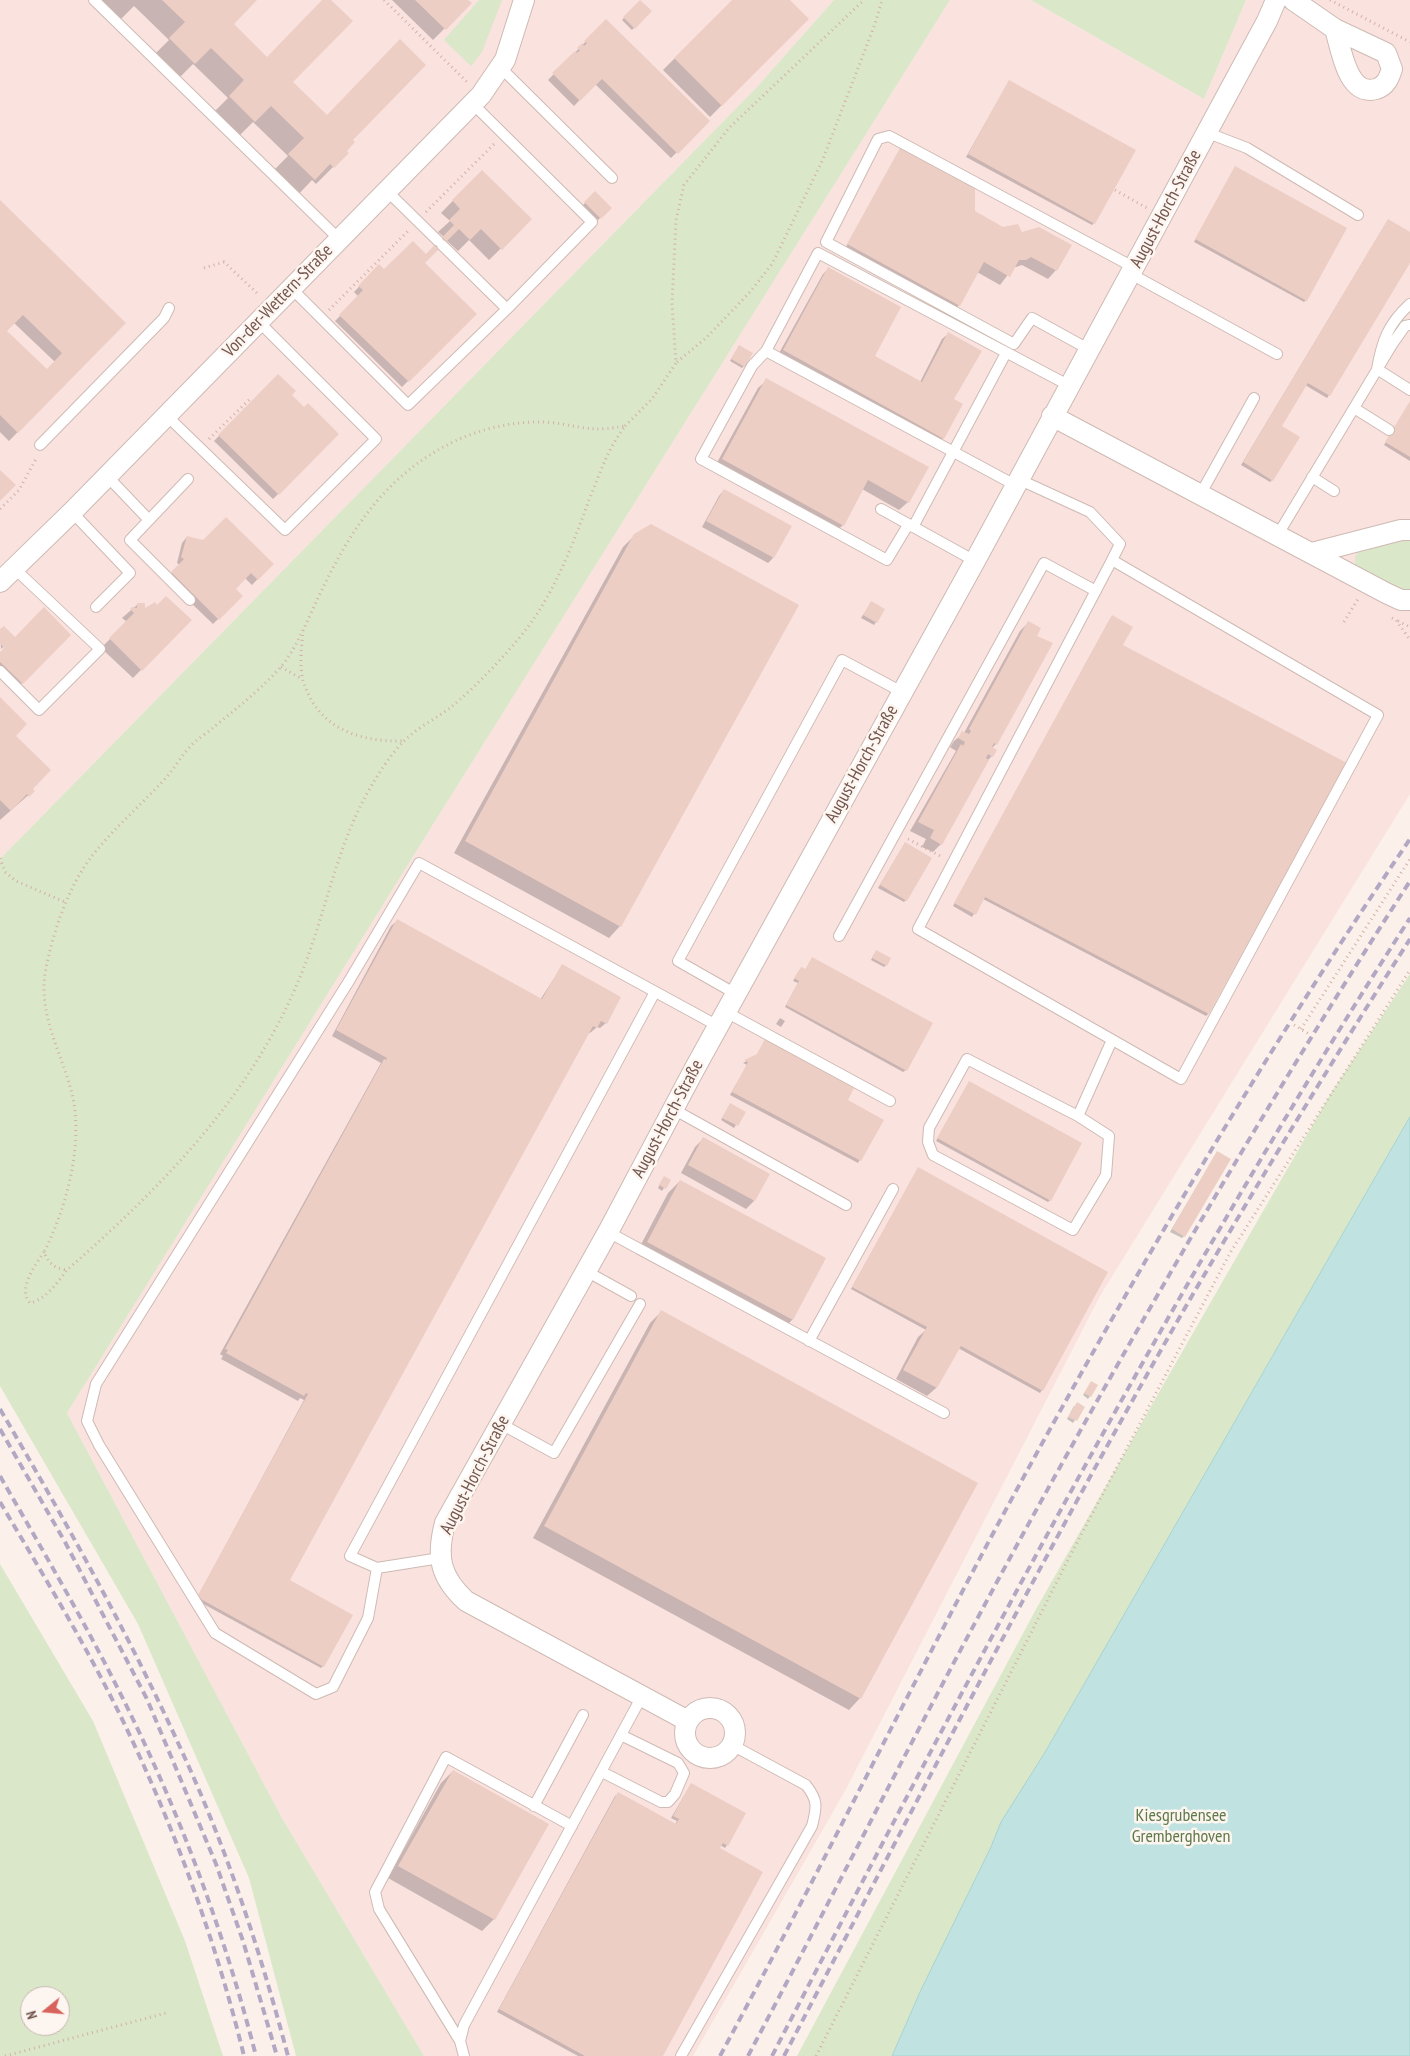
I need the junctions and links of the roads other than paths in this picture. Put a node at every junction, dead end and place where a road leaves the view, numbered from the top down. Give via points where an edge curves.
1 (94, 0) edge
2 (524, 0) edge
3 (1276, 0) edge
4 (1293, 0) edge
5 (1334, 29) dead end
6 (500, 67) junction
7 (477, 99) junction
8 (1208, 133) junction
9 (612, 178) dead end
10 (387, 190) junction
11 (1358, 215) dead end
12 (339, 239) junction
13 (826, 242) junction
14 (818, 253) junction
15 (1133, 271) junction
16 (291, 288) junction
17 (1410, 304) edge
18 (169, 308) dead end
19 (507, 309) junction
20 (258, 322) junction
21 (1410, 325) edge
22 (1090, 350) junction
23 (766, 352) junction
24 (1006, 354) junction
25 (1277, 354) dead end
26 (1377, 369) junction
27 (1070, 386) junction
28 (1410, 390) edge
29 (1254, 398) dead end
30 (1354, 408) junction
31 (166, 415) junction
32 (1052, 416) junction
33 (1389, 430) dead end
34 (40, 445) road end
35 (954, 452) junction
36 (107, 476) junction
37 (1312, 477) junction
38 (188, 479) dead end
39 (1016, 482) junction
40 (1334, 491) dead end
41 (1200, 495) junction
42 (880, 510) dead end
43 (72, 512) junction
44 (149, 520) junction
45 (910, 526) junction
46 (1410, 530) edge
47 (1277, 536) junction
48 (1312, 553) junction
49 (1112, 560) junction
50 (975, 561) junction
51 (8, 576) edge
52 (1096, 592) junction
53 (190, 600) dead end
54 (1410, 600) edge
55 (96, 607) dead end
56 (0, 672) edge
57 (902, 692) junction
58 (839, 936) dead end
59 (655, 992) junction
60 (736, 994) junction
61 (722, 1019) junction
62 (1112, 1040) junction
63 (890, 1100) dead end
64 (673, 1109) junction
65 (1078, 1116) junction
66 (893, 1189) dead end
67 (846, 1205) dead end
68 (608, 1232) junction
69 (586, 1272) junction
70 (630, 1296) dead end
71 (640, 1304) dead end
72 (809, 1341) junction
73 (944, 1413) dead end
74 (501, 1424) junction
75 (440, 1558) junction
76 (377, 1568) junction
77 (642, 1696) junction
78 (584, 1715) dead end
79 (688, 1721) junction
80 (621, 1735) junction
81 (732, 1745) junction
82 (602, 1772) junction
83 (534, 1806) junction
84 (572, 1826) junction
85 (460, 2041) junction
86 (464, 2056) edge
87 (681, 2056) edge

1 - 12 lane
2 - 6 street, Von-der-Wettern-Straße
3 - 8 street, August-Horch-Straße
4 - 5 street
6 - 7 street, Von-der-Wettern-Straße
6 - 9 lane
7 - 10 street, Von-der-Wettern-Straße
7 - 19 lane via 592,222
8 - 11 lane via 1247,148
8 - 15 street, August-Horch-Straße
10 - 12 street, Von-der-Wettern-Straße
10 - 19 lane
12 - 16 street, Von-der-Wettern-Straße
13 - 14 lane
13 - 15 lane via 878,138 889,136
13 - 22 lane via 1014,344 1032,318
14 - 23 lane
14 - 24 lane
15 - 22 street, August-Horch-Straße
15 - 25 lane
16 - 19 lane via 408,405
16 - 20 street, Von-der-Wettern-Straße
17 - 26 lane via 1396,317 1381,344
18 - 34 lane via 164,318
20 - 31 street, Von-der-Wettern-Straße
20 - 31 lane via 376,439 285,530
21 - 26 lane via 1405,326
22 - 27 street, August-Horch-Straße
23 - 35 lane
23 - 45 lane via 752,366 701,458 887,560
24 - 27 lane
24 - 35 lane
26 - 28 lane
26 - 30 lane
27 - 32 street, August-Horch-Straße
29 - 41 lane
30 - 33 lane
30 - 37 lane
31 - 36 street, Von-der-Wettern-Straße
32 - 39 street, August-Horch-Straße
32 - 41 street
35 - 39 lane
35 - 45 lane
36 - 43 street, Von-der-Wettern-Straße
36 - 44 lane
37 - 40 lane
37 - 47 lane
38 - 44 lane
39 - 49 lane via 1090,512 1120,544
39 - 50 street, August-Horch-Straße
41 - 47 street
42 - 45 lane
43 - 51 street, Von-der-Wettern-Straße
43 - 55 lane via 130,573
44 - 53 lane via 130,540
45 - 50 lane
46 - 48 street
47 - 48 street
48 - 54 street via 1386,593 1401,600
49 - 52 lane
49 - 62 lane via 1378,715 1182,1079
50 - 57 street, August-Horch-Straße
51 - 56 lane via 100,649 39,710
52 - 58 lane via 1044,563
52 - 62 lane via 918,929
57 - 60 street, August-Horch-Straße
57 - 60 lane via 842,660 678,961
59 - 61 lane
59 - 76 lane via 350,1556
59 - 76 lane via 419,863 96,1384 87,1421 215,1633 316,1694 333,1687 368,1618
60 - 61 street, August-Horch-Straße
61 - 63 lane
61 - 64 street, August-Horch-Straße
62 - 65 lane
64 - 67 lane
64 - 68 street, August-Horch-Straße
65 - 65 lane via 967,1059 929,1128 928,1142 934,1155 1073,1230 1106,1175 1109,1136
66 - 72 lane
68 - 69 street, August-Horch-Straße
68 - 72 lane
69 - 70 lane
69 - 74 street, August-Horch-Straße
71 - 74 lane via 554,1453
72 - 73 lane
74 - 75 street, August-Horch-Straße via 445,1523
75 - 76 lane
75 - 77 street, August-Horch-Straße via 452,1588 466,1601
77 - 79 street, August-Horch-Straße
77 - 80 lane
78 - 83 lane
79 - 81 street via 701,1710 718,1709 735,1728
79 - 81 street via 685,1728 687,1744 698,1756 721,1756
80 - 82 lane
80 - 82 lane via 678,1763 684,1773 683,1779 668,1802 661,1802
81 - 87 lane via 806,1784 814,1795 816,1809 812,1826
82 - 84 lane
83 - 84 lane
83 - 85 lane via 446,1758 374,1892 379,1909
84 - 85 lane via 464,2025
85 - 86 lane

